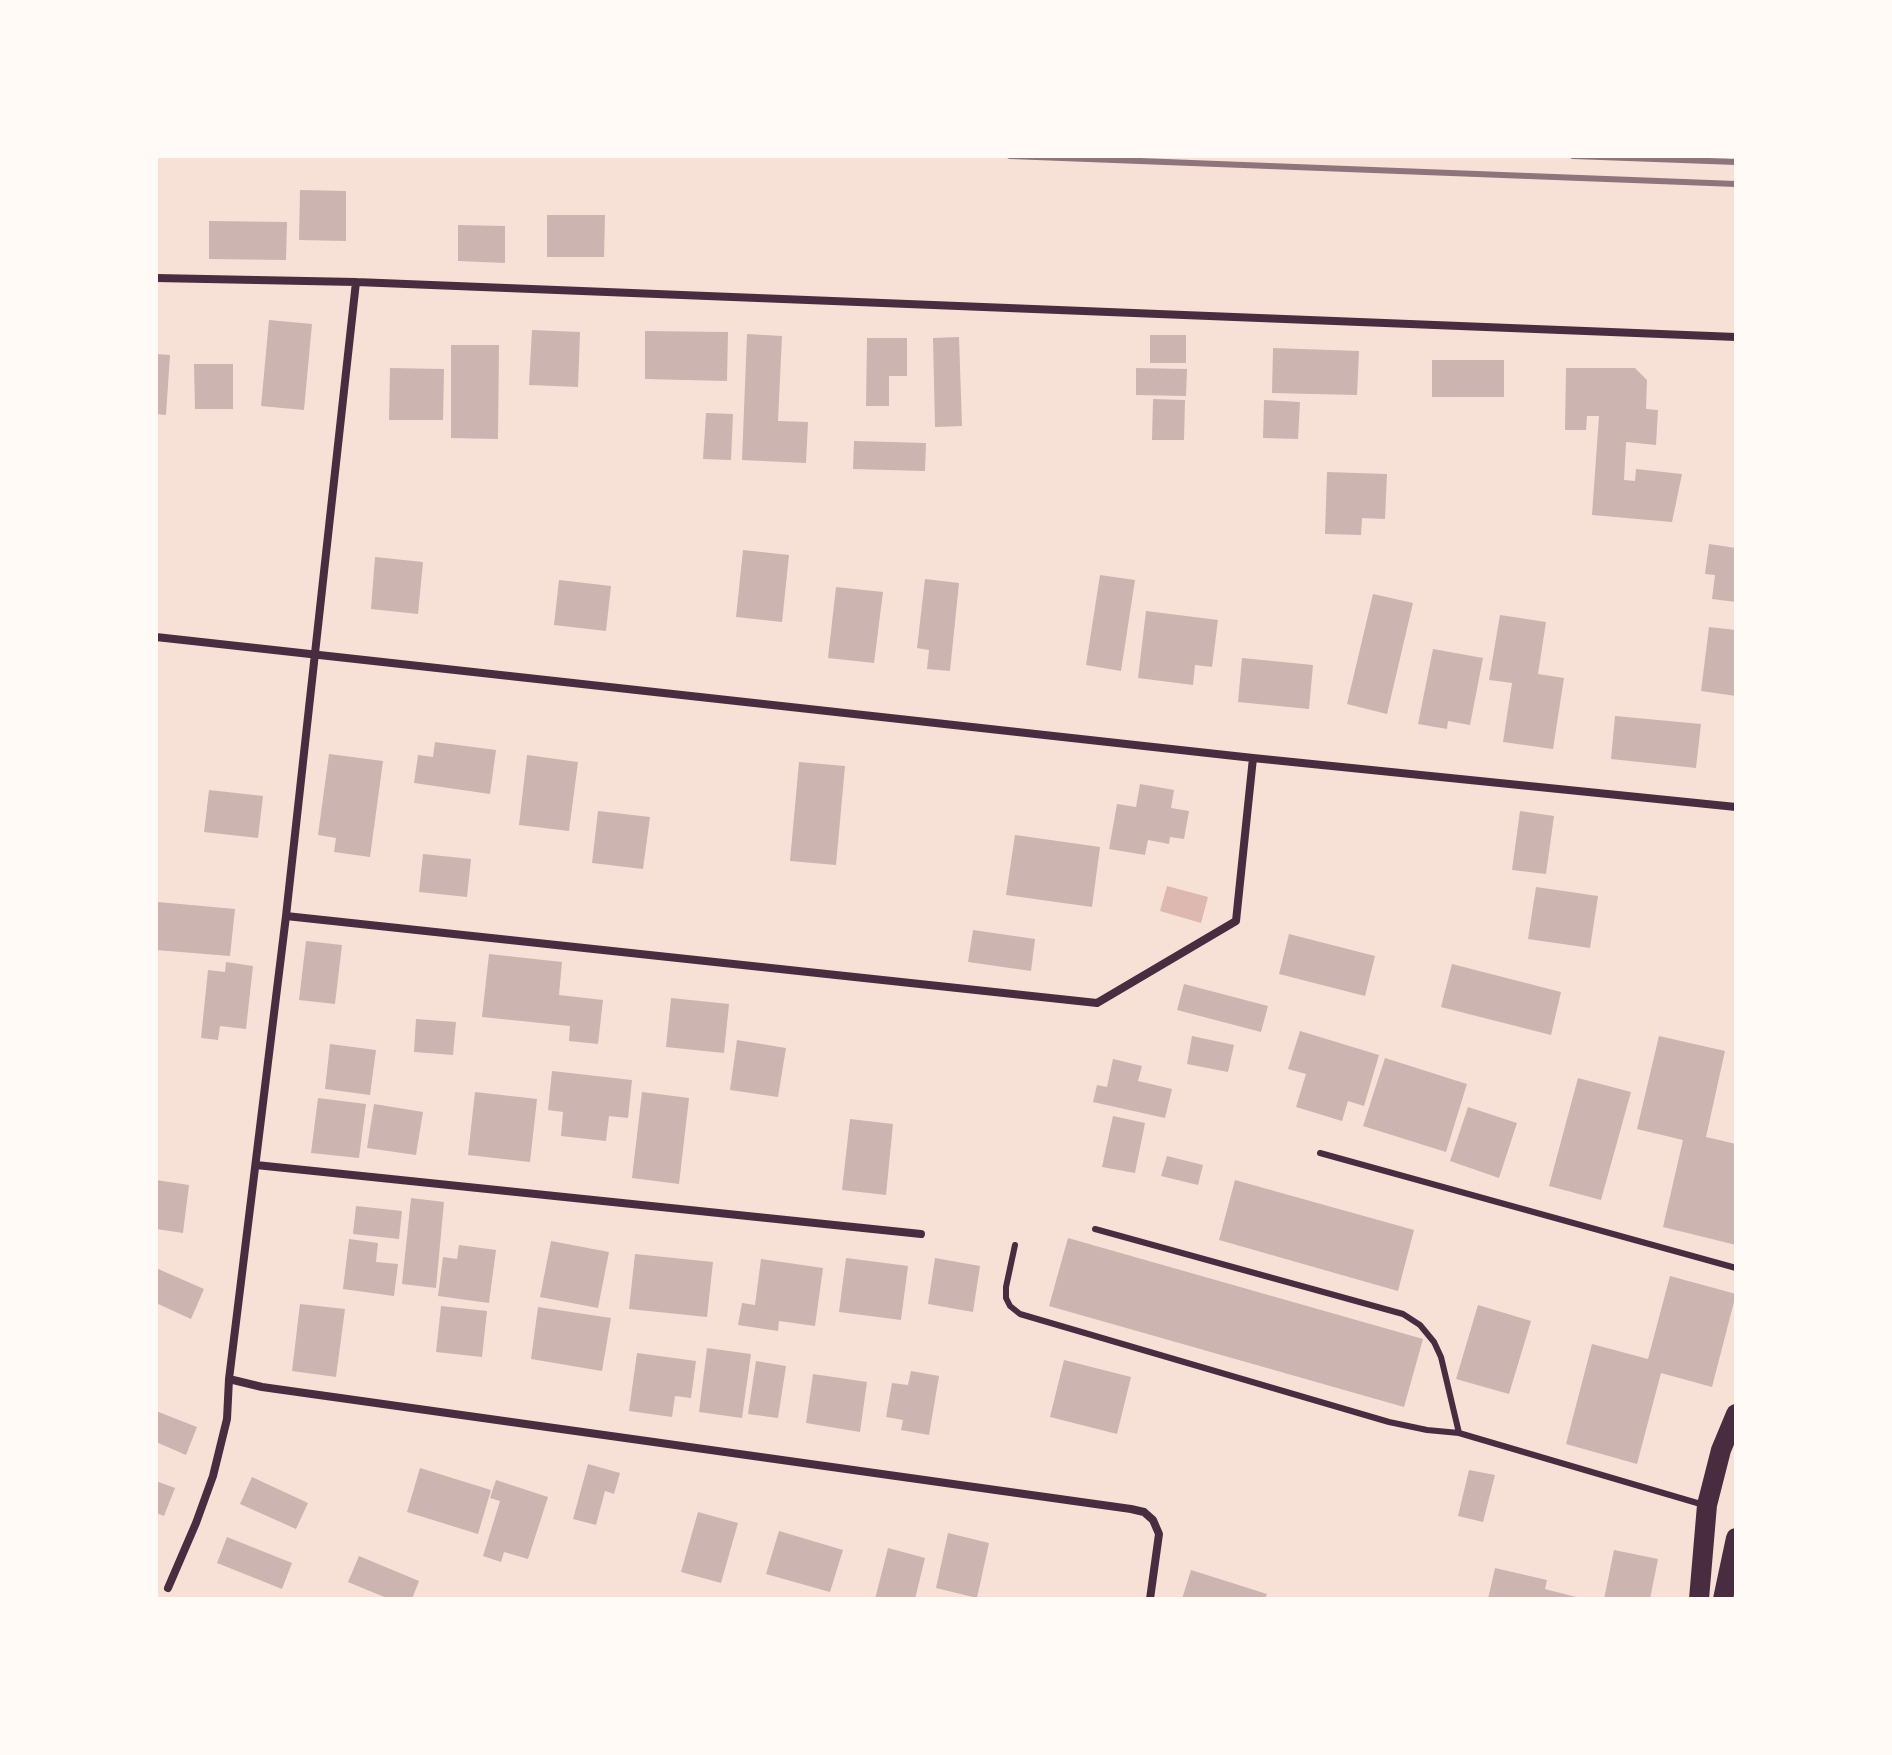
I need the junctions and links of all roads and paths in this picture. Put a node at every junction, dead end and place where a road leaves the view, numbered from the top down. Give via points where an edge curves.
1 (156, 278) edge
2 (356, 282) junction
3 (1736, 337) edge
4 (156, 637) edge
5 (316, 656) junction
6 (1253, 758) junction
7 (1736, 807) edge
8 (286, 916) junction
9 (1320, 1153) dead end
10 (256, 1165) junction
11 (1095, 1229) dead end
12 (921, 1234) dead end
13 (1015, 1245) dead end
14 (1736, 1268) edge
15 (229, 1379) junction
16 (1736, 1414) edge
17 (1459, 1433) junction
18 (1707, 1505) junction
19 (1736, 1538) edge
20 (168, 1588) dead end
21 (1150, 1599) edge
22 (1699, 1599) edge
23 (1723, 1599) edge

1 - 2 street
2 - 3 street
2 - 5 street
4 - 5 street
5 - 6 street
5 - 8 street
6 - 7 street
6 - 8 street via 1236,921 1097,1003
8 - 10 street
9 - 14 lane
10 - 12 street
10 - 15 street
11 - 17 lane via 1403,1314 1420,1325 1437,1349
13 - 17 lane via 1006,1298 1020,1314 1389,1422
15 - 20 street via 227,1419 213,1476
15 - 21 street via 1144,1512 1159,1534
16 - 18 main road
17 - 18 lane
18 - 22 main road
19 - 23 main road

